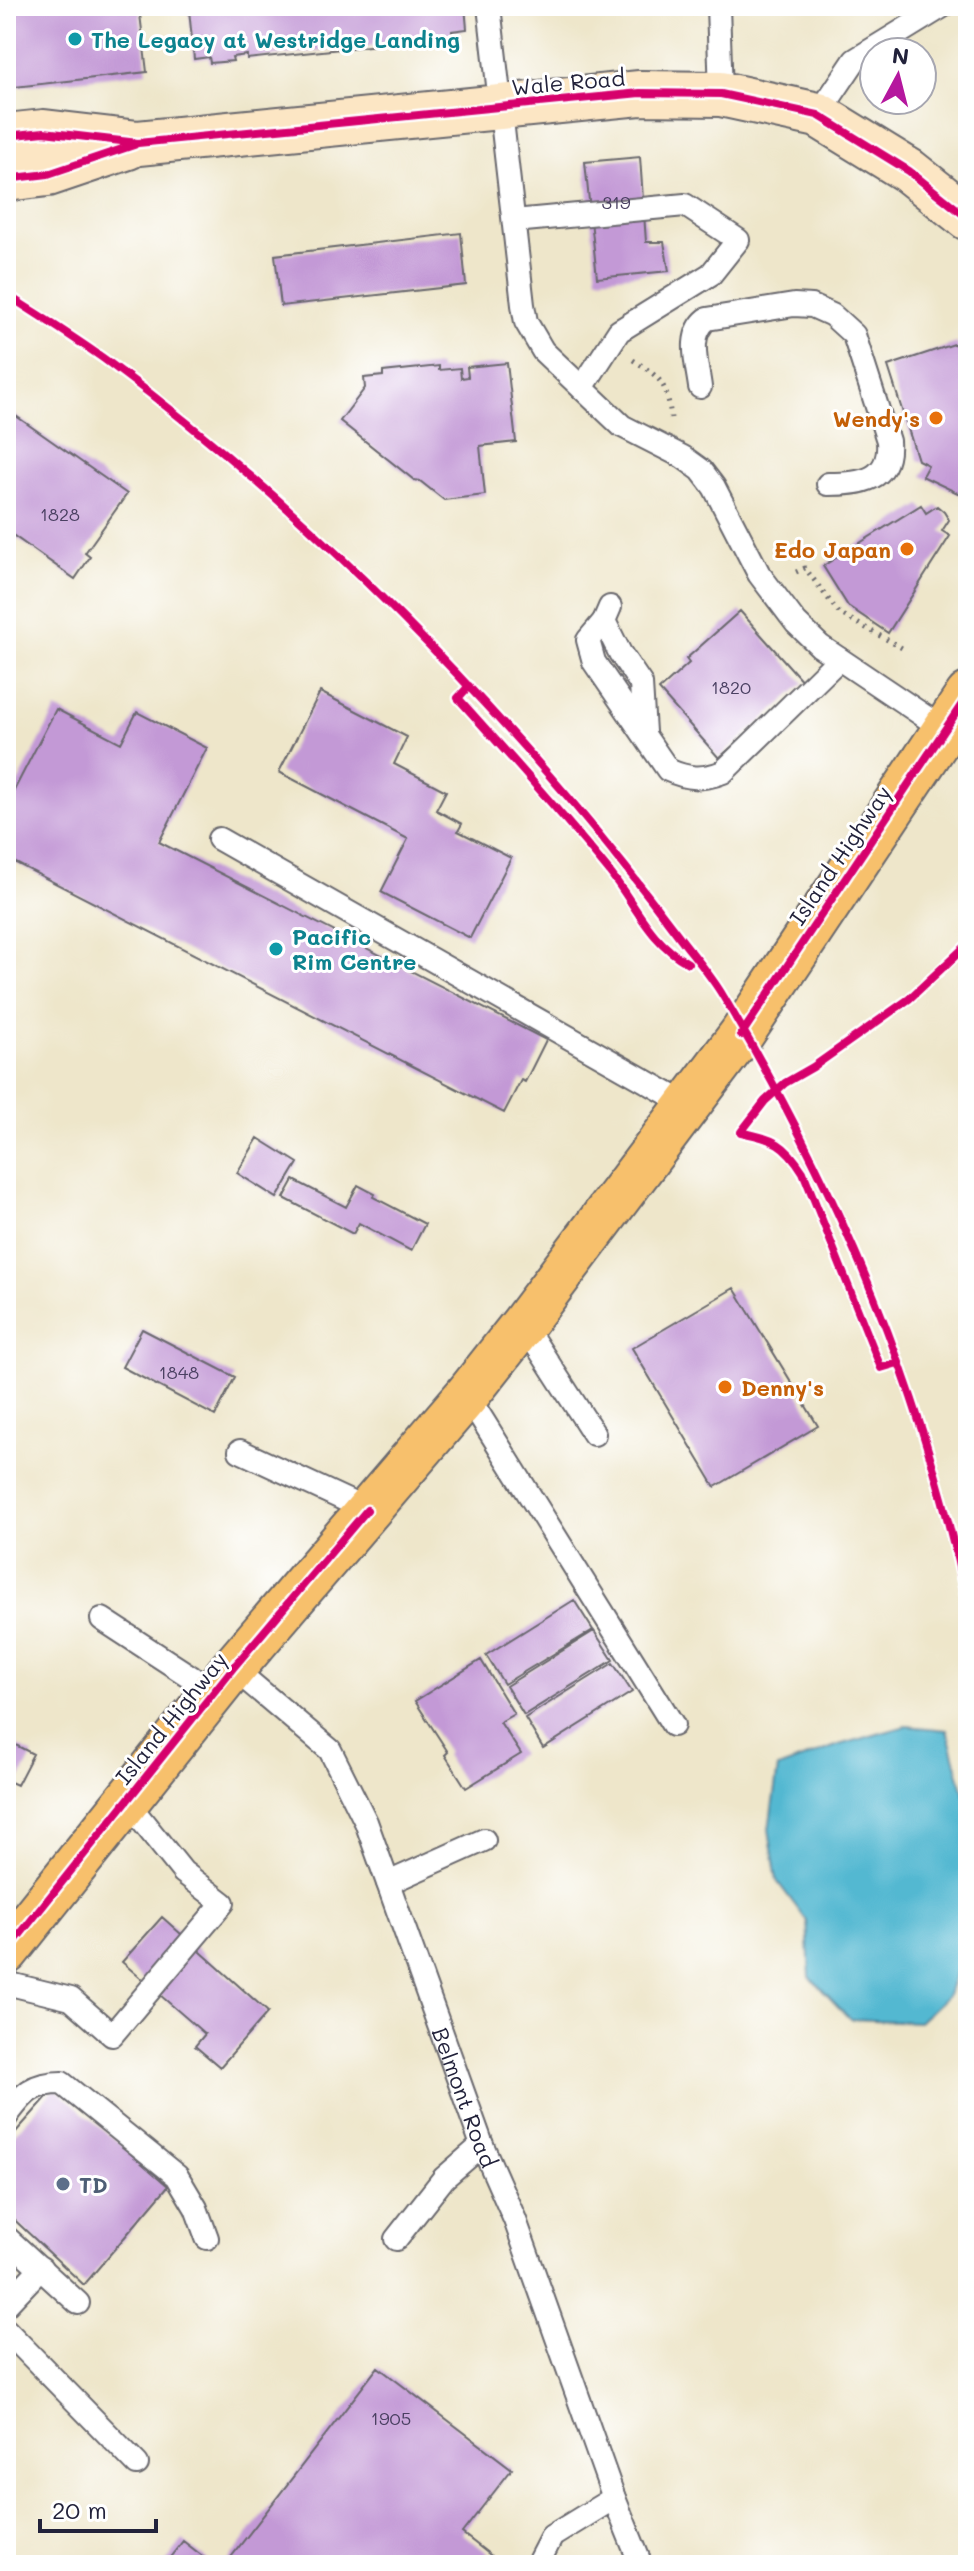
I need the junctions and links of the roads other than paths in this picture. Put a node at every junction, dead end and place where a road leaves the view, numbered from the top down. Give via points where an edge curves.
1 (489, 6) edge
2 (718, 6) edge
3 (943, 6) edge
4 (721, 94) junction
5 (499, 107) junction
6 (818, 115) junction
7 (6, 136) edge
8 (138, 143) junction
9 (6, 179) edge
10 (968, 218) edge
11 (514, 221) junction
12 (700, 387) dead end
13 (582, 388) junction
14 (828, 484) dead end
15 (607, 614) dead end
16 (839, 659) junction
17 (957, 712) edge
18 (219, 839) dead end
19 (688, 1105) junction
20 (523, 1324) junction
21 (467, 1395) junction
22 (594, 1434) dead end
23 (240, 1451) dead end
24 (367, 1510) junction
25 (102, 1619) dead end
26 (224, 1680) junction
27 (673, 1725) dead end
28 (127, 1802) junction
29 (484, 1840) dead end
30 (388, 1883) junction
31 (6, 1952) edge
32 (6, 1983) edge
33 (6, 2117) edge
34 (482, 2145) junction
35 (6, 2237) edge
36 (207, 2238) dead end
37 (396, 2239) dead end
38 (41, 2268) junction
39 (78, 2303) dead end
40 (6, 2305) edge
41 (6, 2330) edge
42 (137, 2464) dead end
43 (614, 2498) junction
44 (537, 2565) edge
45 (641, 2565) edge

1 - 5 lane
2 - 4 lane
3 - 6 lane via 855,60
4 - 5 main road, Wale Road via 640,93
4 - 6 main road, Wale Road
5 - 8 main road, Wale Road
5 - 11 lane
6 - 10 main road, Wale Road via 909,171
7 - 8 main road, Wale Road via 44,132
8 - 9 main road, Wale Road via 48,174
11 - 13 lane via 526,322 543,351
11 - 13 lane via 685,205 738,240 711,274 619,331
12 - 14 lane via 694,336 707,319 794,305 832,315 854,335 889,455 879,473 852,484
13 - 16 lane via 622,426 701,470 775,599
15 - 16 lane via 620,653 641,684 644,732 668,770 683,777 706,779 723,772
16 - 17 lane
17 - 19 main road, Island Highway via 741,1035
18 - 19 lane
19 - 20 main road, Island Highway
20 - 21 main road, Island Highway
20 - 22 lane
21 - 24 main road, Island Highway
21 - 27 lane
23 - 24 lane
24 - 26 main road, Island Highway
25 - 26 lane, Belmont Road
26 - 28 main road, Island Highway
26 - 30 lane, Belmont Road via 330,1750 366,1822
28 - 31 main road, Island Highway
28 - 32 lane via 183,1872 223,1903 112,2035 71,1999
29 - 30 lane
30 - 34 lane, Belmont Road
33 - 36 lane via 24,2093 45,2083 62,2083 177,2176
34 - 37 lane via 444,2178
34 - 43 lane, Belmont Road via 515,2220
35 - 38 lane
38 - 39 lane
38 - 40 lane
41 - 42 lane
43 - 44 lane via 552,2536
43 - 45 lane, Belmont Road

